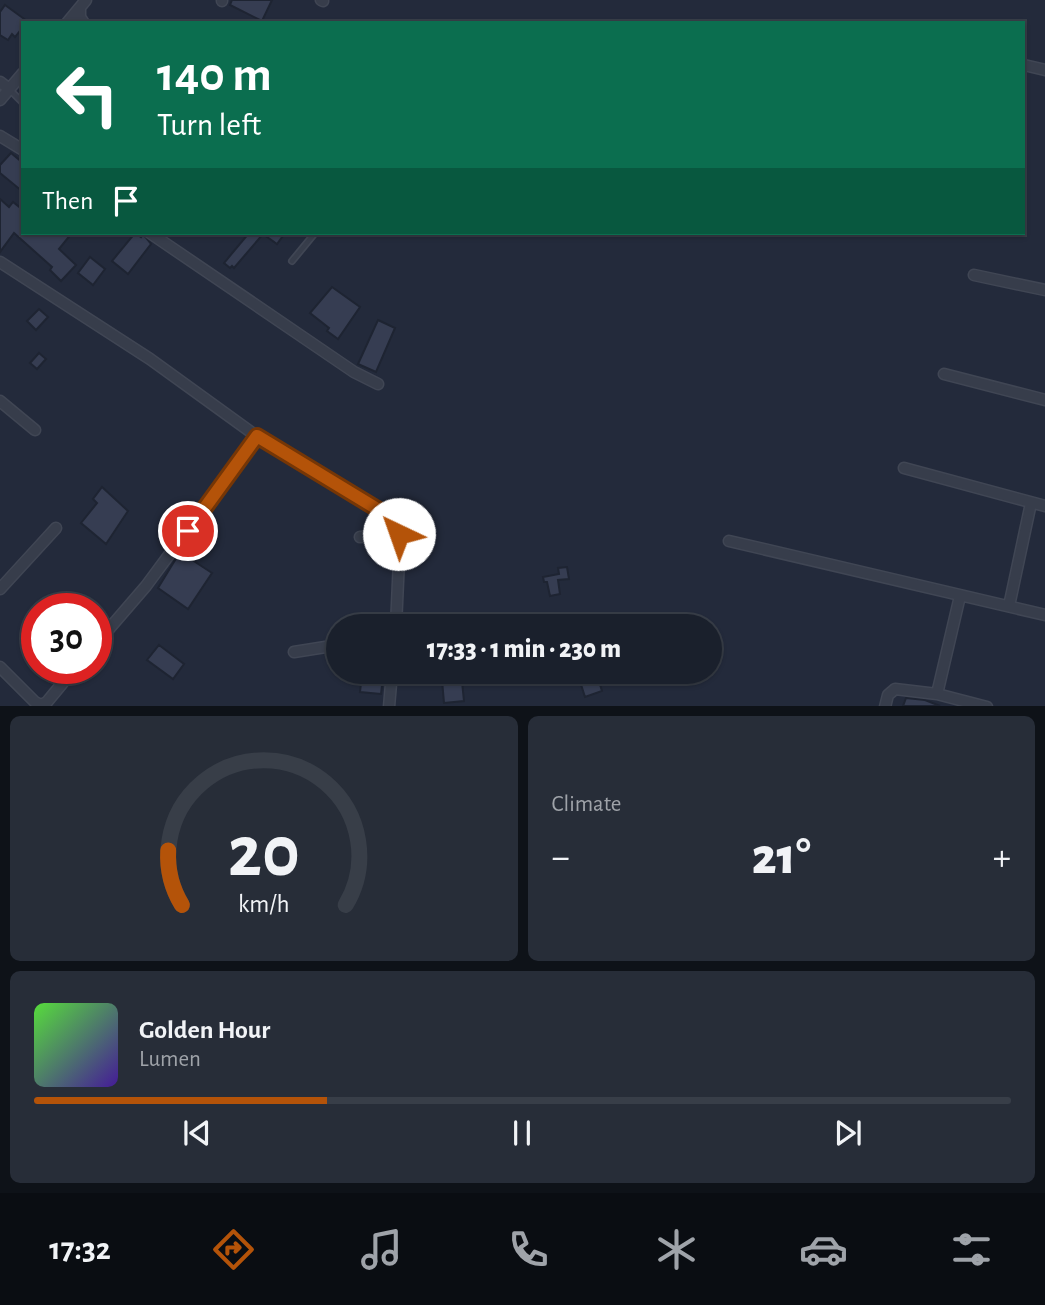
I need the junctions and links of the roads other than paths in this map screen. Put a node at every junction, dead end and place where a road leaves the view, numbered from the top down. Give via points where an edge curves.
1 (83, 4) edge
2 (69, 21) edge
3 (83, 21) edge
4 (1025, 65) edge
5 (1045, 70) edge
6 (21, 75) edge
7 (0, 82) edge
8 (9, 89) junction
9 (0, 100) edge
10 (21, 101) edge
11 (0, 136) edge
12 (21, 149) edge
13 (153, 235) edge
14 (313, 235) edge
15 (292, 261) dead end
16 (0, 262) edge
17 (974, 275) dead end
18 (1045, 289) edge
19 (944, 374) dead end
20 (378, 384) dead end
21 (1045, 400) edge
22 (0, 401) edge
23 (35, 430) dead end
24 (257, 436) junction
25 (904, 468) dead end
26 (1031, 503) junction
27 (1045, 506) edge
28 (57, 528) dead end
29 (399, 534) junction
30 (360, 537) dead end
31 (729, 541) dead end
32 (0, 589) edge
33 (960, 596) junction
34 (1009, 606) junction
35 (396, 614) edge
36 (1045, 615) edge
37 (112, 625) edge
38 (326, 647) edge
39 (294, 652) dead end
40 (0, 667) edge
41 (62, 684) edge
42 (391, 684) edge
43 (937, 694) junction
44 (389, 706) edge
45 (885, 706) edge
46 (987, 706) edge

1 - 2 street
1 - 3 street
4 - 5 street
6 - 8 street
7 - 8 street
8 - 9 street
8 - 10 lane
11 - 12 street
13 - 20 street
14 - 15 lane
16 - 24 street via 150,359
17 - 18 street
19 - 21 street
22 - 23 street
24 - 29 street via 397,521
24 - 37 street
25 - 26 street
26 - 27 street
26 - 34 street
28 - 32 street
29 - 30 street
29 - 35 street
31 - 33 street
33 - 34 street
33 - 43 street
34 - 36 street
38 - 39 street
40 - 41 street via 41,705
42 - 44 street
43 - 45 street via 895,689
43 - 46 street

